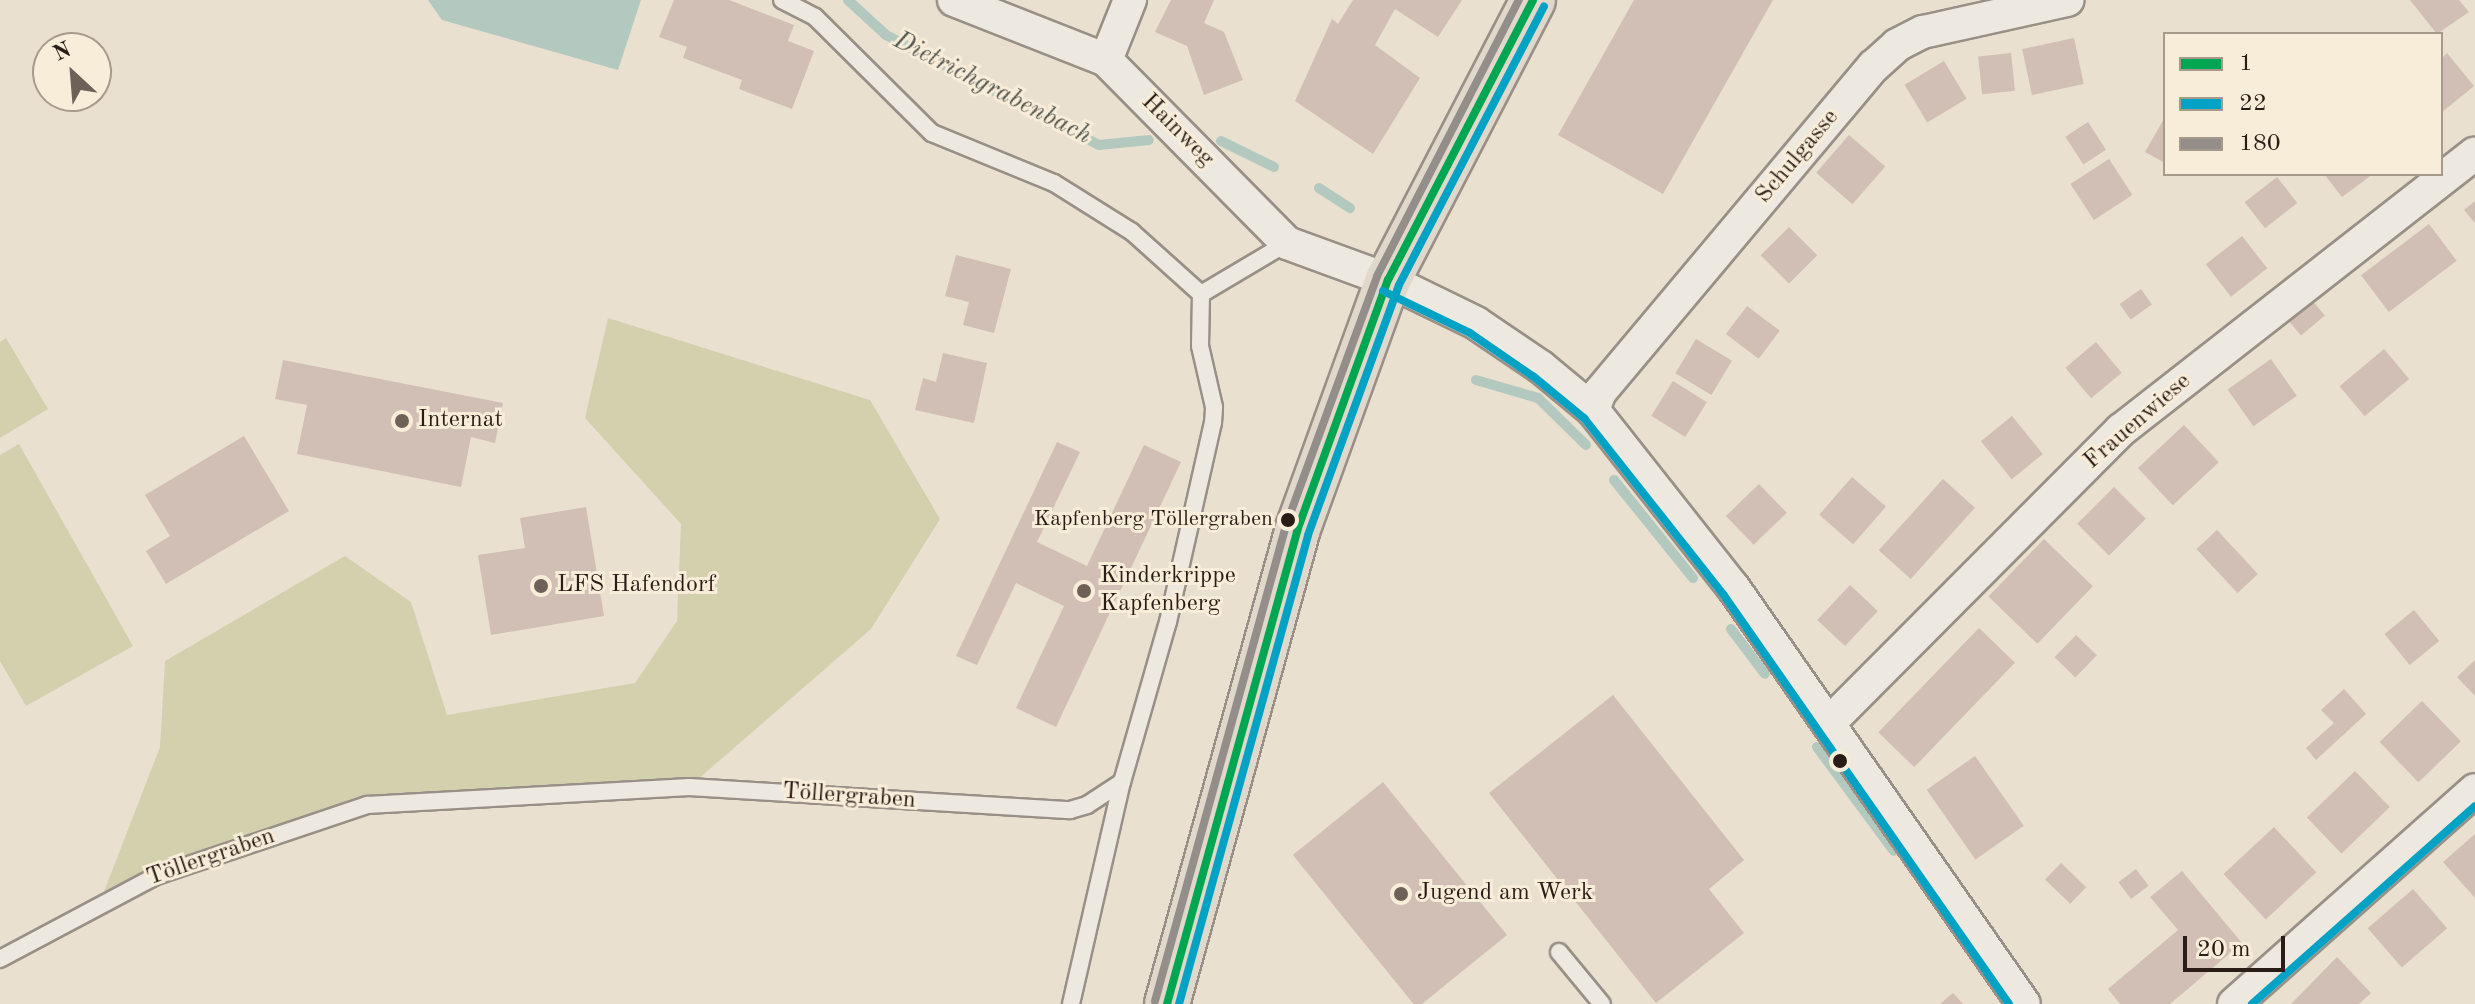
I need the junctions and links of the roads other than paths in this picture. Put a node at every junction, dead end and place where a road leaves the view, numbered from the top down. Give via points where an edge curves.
1 (782, 0) edge
2 (954, 0) edge
3 (1130, 0) edge
4 (1533, 0) edge
5 (2067, 0) edge
6 (1106, 60) junction
7 (2475, 153) edge
8 (1287, 243) junction
9 (1388, 280) junction
10 (1201, 294) junction
11 (1593, 410) junction
12 (1829, 723) junction
13 (1122, 782) junction
14 (2475, 790) edge
15 (1559, 952) dead end
16 (0, 959) edge
17 (1071, 1004) edge
18 (1167, 1004) edge
19 (1602, 1004) edge
20 (2024, 1004) edge
21 (2234, 1004) edge

1 - 10 lane via 815,17 932,133 1054,183 1132,232
2 - 6 street, Hainweg
3 - 6 street
4 - 9 main road
5 - 11 street, Schulgasse via 1923,32 1897,45 1600,392
6 - 8 street, Hainweg
7 - 12 street, Frauenwiese via 2121,430
8 - 9 street, Hainweg
8 - 10 lane
9 - 11 street, Hainweg via 1476,323
9 - 18 main road via 1297,531
10 - 13 lane via 1200,346 1213,423 1168,622
11 - 12 street, Hainweg via 1733,587
12 - 20 street, Hainweg
13 - 16 lane, Töllergraben via 1070,810 689,787 367,805 156,876
13 - 17 lane
14 - 21 street
15 - 19 lane

